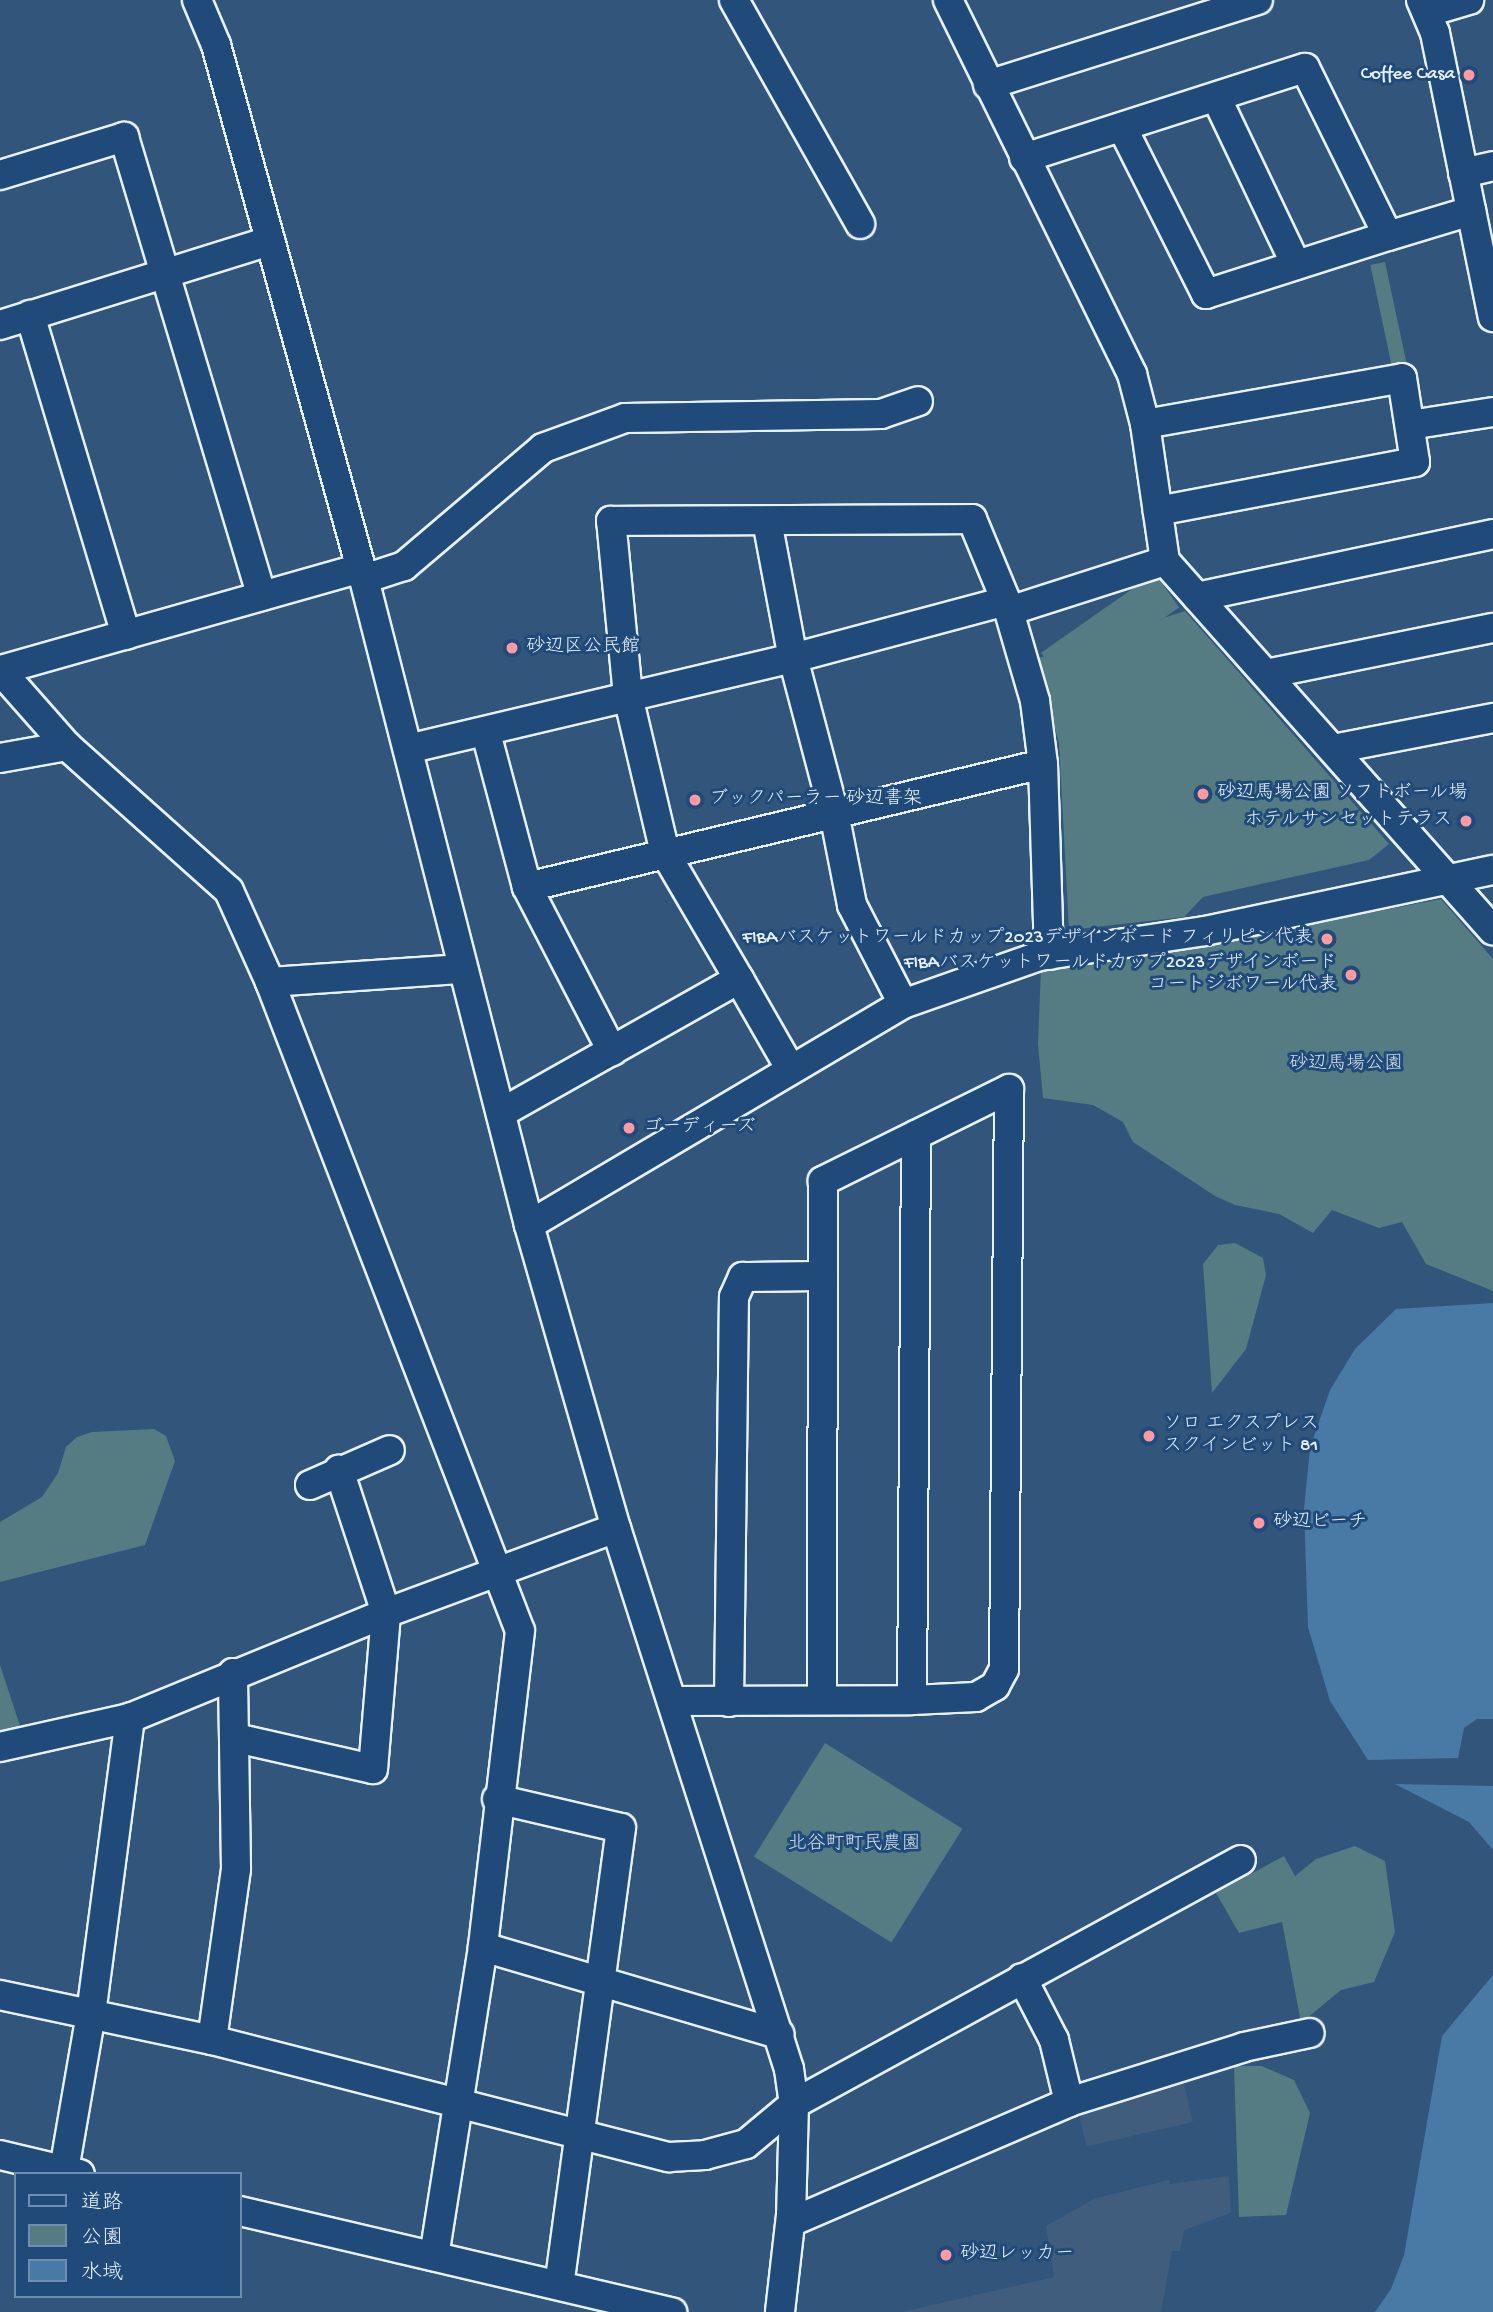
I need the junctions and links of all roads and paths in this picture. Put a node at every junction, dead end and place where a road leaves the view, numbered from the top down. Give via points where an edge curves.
1 (197, 0) edge
2 (734, 0) edge
3 (948, 0) edge
4 (1258, 0) edge
5 (1469, 0) edge
6 (1424, 6) edge
7 (988, 85) junction
8 (1216, 97) junction
9 (1122, 127) junction
10 (1024, 158) junction
11 (1493, 166) edge
12 (1463, 173) junction
13 (0, 175) edge
14 (1471, 211) junction
15 (860, 224) dead end
16 (1388, 236) junction
17 (270, 241) junction
18 (1296, 265) junction
19 (162, 274) junction
20 (30, 315) junction
21 (1493, 317) edge
22 (0, 325) edge
23 (918, 401) dead end
24 (1493, 412) edge
25 (1145, 424) junction
26 (1410, 425) junction
27 (1158, 511) junction
28 (767, 521) junction
29 (1493, 534) edge
30 (1165, 561) junction
31 (362, 574) junction
32 (262, 596) junction
33 (1197, 597) junction
34 (1007, 606) junction
35 (1493, 628) edge
36 (126, 635) junction
37 (793, 658) junction
38 (0, 670) edge
39 (1266, 674) junction
40 (628, 696) junction
41 (1493, 718) edge
42 (486, 733) junction
43 (67, 746) junction
44 (408, 749) junction
45 (1333, 749) junction
46 (0, 758) edge
47 (1043, 764) junction
48 (834, 813) junction
49 (665, 853) junction
50 (1493, 870) edge
51 (1447, 879) junction
52 (527, 887) junction
53 (1493, 931) edge
54 (1049, 956) junction
55 (463, 969) junction
56 (739, 979) junction
57 (270, 982) junction
58 (903, 1004) junction
59 (612, 1051) junction
60 (789, 1068) junction
61 (501, 1113) junction
62 (916, 1135) junction
63 (529, 1225) junction
64 (822, 1276) junction
65 (390, 1450) dead end
66 (339, 1471) junction
67 (310, 1485) dead end
68 (616, 1528) junction
69 (494, 1571) junction
70 (386, 1613) junction
71 (233, 1673) junction
72 (822, 1700) junction
73 (912, 1700) junction
74 (673, 1701) junction
75 (729, 1702) junction
76 (130, 1718) junction
77 (236, 1738) junction
78 (0, 1747) edge
79 (497, 1799) junction
80 (1241, 1860) dead end
81 (484, 1947) junction
82 (1022, 1978) junction
83 (600, 1981) junction
84 (0, 1995) edge
85 (91, 2014) junction
86 (779, 2034) junction
87 (1310, 2034) dead end
88 (212, 2040) junction
89 (458, 2100) junction
90 (1069, 2102) junction
91 (794, 2104) junction
92 (581, 2134) junction
93 (0, 2155) edge
94 (72, 2172) edge
95 (242, 2211) edge
96 (790, 2222) junction
97 (434, 2256) junction
98 (559, 2286) junction
99 (672, 2312) edge
100 (780, 2312) edge

1 - 17 street via 216,45
2 - 15 street
3 - 7 street
4 - 7 street
5 - 6 street
6 - 12 street
7 - 10 street
8 - 9 street
8 - 16 street via 1305,68
8 - 18 street
9 - 10 street
9 - 18 street via 1206,294
10 - 25 street via 1132,374
11 - 12 street
12 - 14 street
13 - 19 street via 124,137
14 - 16 street
14 - 21 street
16 - 18 street
17 - 19 street
17 - 31 street
19 - 20 street
19 - 32 street
20 - 22 street
20 - 36 street
23 - 31 street via 880,414 625,418 543,448 404,566
24 - 26 street
25 - 26 street via 1402,378
25 - 27 street
26 - 27 street via 1415,461
27 - 30 street
28 - 34 street via 972,519
28 - 37 street
28 - 40 street via 611,521
29 - 33 street
30 - 33 street
30 - 34 street
31 - 32 street
31 - 44 street
32 - 36 street
33 - 39 street
34 - 37 street
34 - 47 street via 1035,701
35 - 39 street
36 - 38 street
37 - 40 street
37 - 48 street
38 - 43 street
39 - 45 street
40 - 42 street
40 - 49 street
41 - 45 street
42 - 44 street
42 - 52 street
43 - 46 street
43 - 57 street via 229,891
44 - 55 street
45 - 51 street
47 - 48 street
47 - 54 street
48 - 49 street
48 - 58 street via 852,905
49 - 52 street
49 - 56 street
50 - 51 street
51 - 53 street
51 - 54 street via 1205,931
52 - 59 street
54 - 58 street
55 - 57 street
55 - 61 street
56 - 59 street
56 - 60 street
57 - 69 street
58 - 60 street
59 - 61 street
60 - 63 street
61 - 63 street
62 - 64 street via 823,1181
62 - 73 street
62 - 73 street via 1009,1089 1004,1670 995,1686 976,1697
63 - 68 street
64 - 72 street
64 - 75 street via 743,1277 734,1297
65 - 66 street
66 - 67 street
66 - 70 street
68 - 69 street
68 - 74 street
69 - 70 street
69 - 79 street via 520,1631
70 - 71 street
70 - 77 street via 373,1769
71 - 76 street
71 - 77 street
72 - 73 street
72 - 75 street
74 - 75 street
74 - 86 street
76 - 78 street
76 - 85 street
77 - 88 street via 236,1869
79 - 81 street
79 - 83 street via 621,1829
80 - 82 street
81 - 83 street
81 - 89 street
82 - 90 street via 1054,2040
82 - 91 street
83 - 86 street
83 - 92 street
84 - 85 street
85 - 88 street
85 - 94 street
86 - 91 street
87 - 90 street via 1244,2047
88 - 89 street
89 - 92 street
89 - 97 street
90 - 96 street
91 - 92 street via 746,2144 705,2155 669,2157
91 - 96 street
92 - 98 street
93 - 94 street
95 - 97 street
96 - 100 street
97 - 98 street
98 - 99 street

